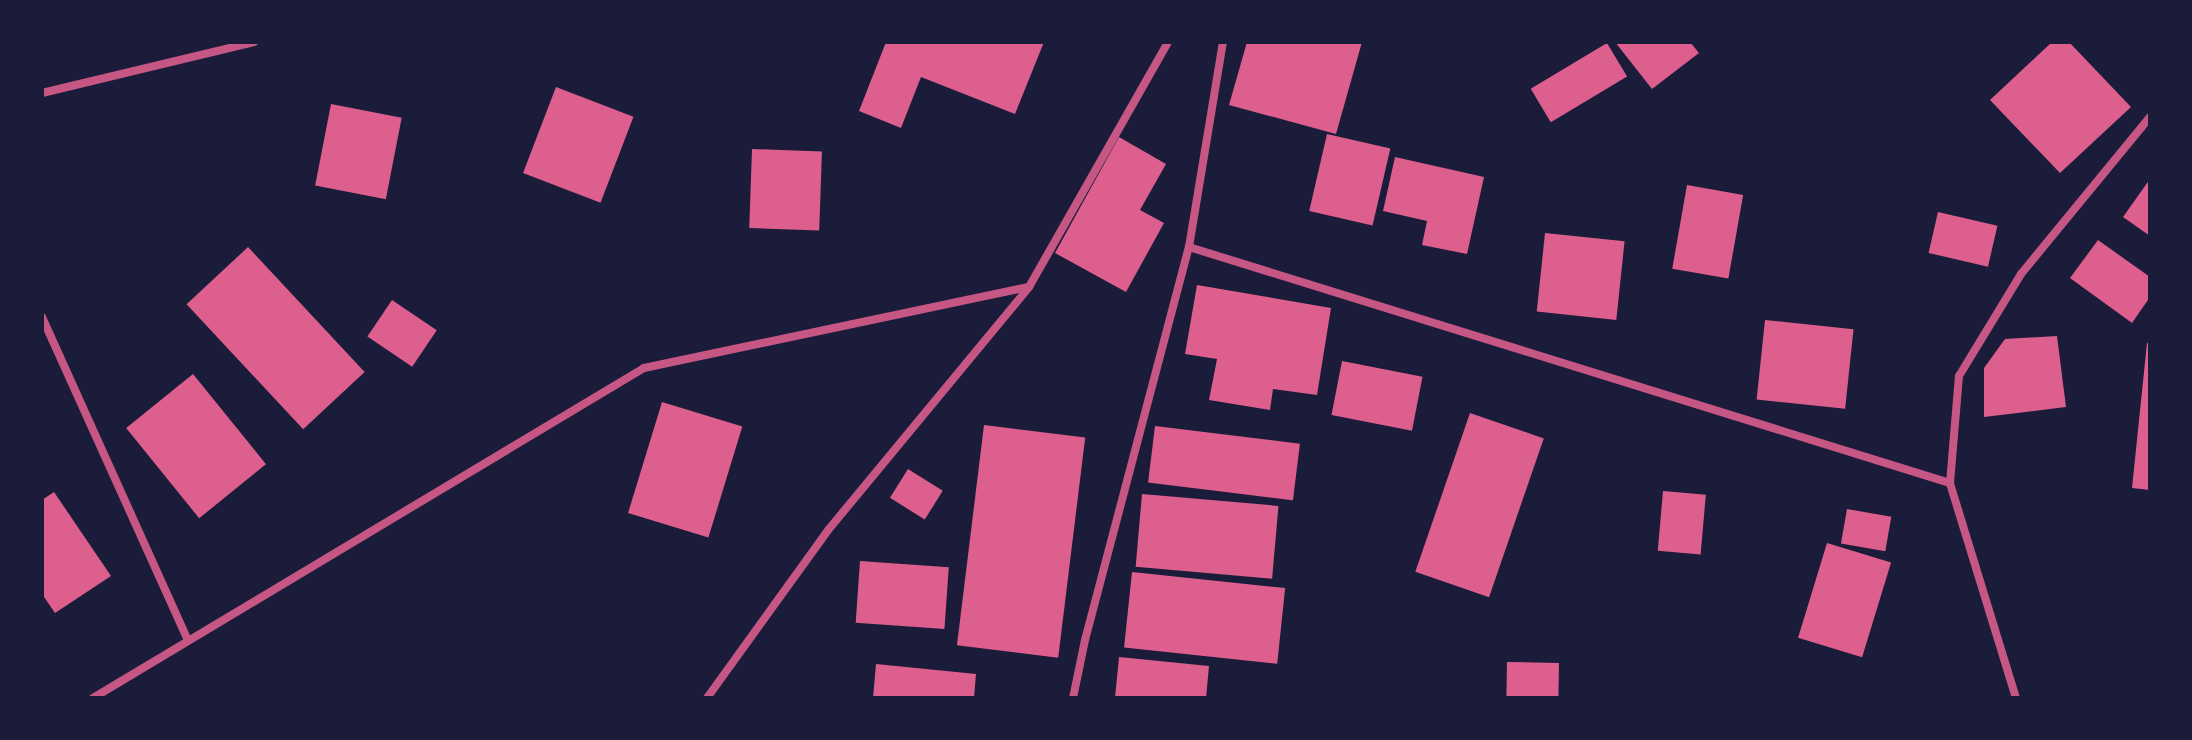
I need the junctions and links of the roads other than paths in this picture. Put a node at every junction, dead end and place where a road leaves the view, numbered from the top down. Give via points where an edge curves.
1 (254, 42) edge
2 (1168, 42) edge
3 (1223, 42) edge
4 (42, 93) edge
5 (2150, 117) edge
6 (1189, 247) junction
7 (1029, 287) junction
8 (42, 317) edge
9 (1950, 483) junction
10 (188, 641) junction
11 (93, 698) edge
12 (707, 698) edge
13 (1073, 698) edge
14 (2016, 698) edge

1 - 4 street
2 - 7 street
3 - 6 street
5 - 9 street via 2021,274 1959,376
6 - 9 street
6 - 13 street
7 - 10 street via 644,368
7 - 12 street via 829,529
8 - 10 street
9 - 14 street
10 - 11 street

